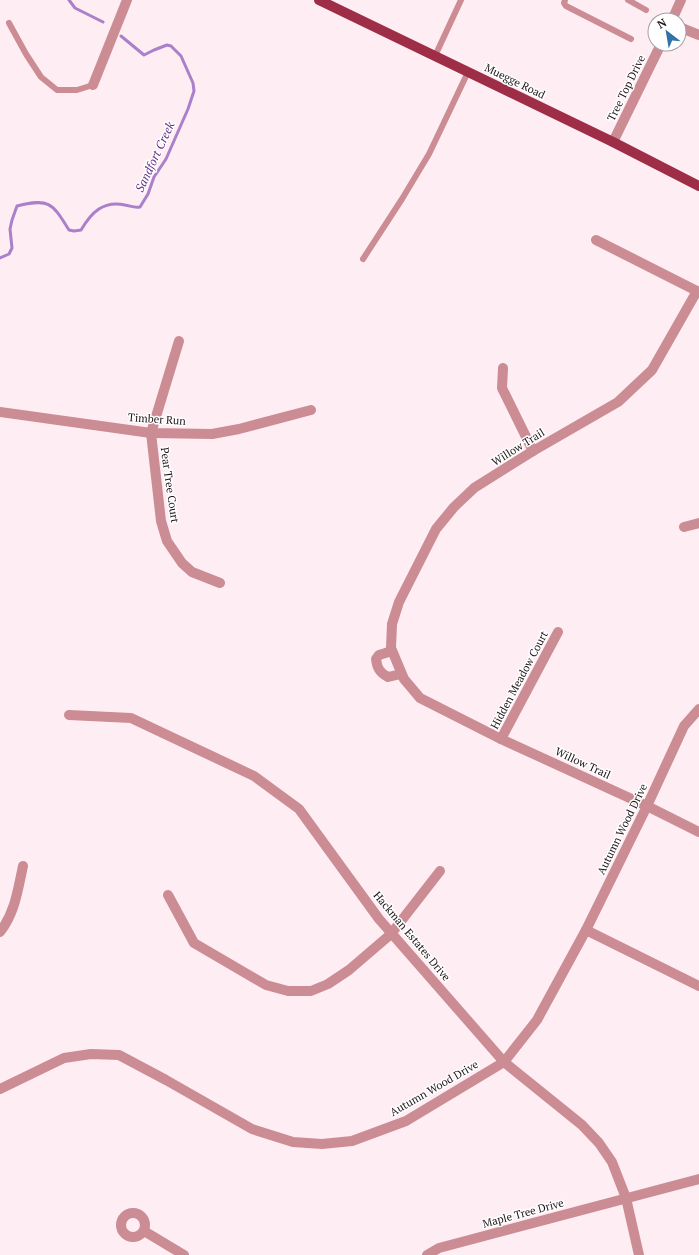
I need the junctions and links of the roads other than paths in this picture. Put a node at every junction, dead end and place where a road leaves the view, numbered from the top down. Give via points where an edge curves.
1 (127, 0) edge
2 (319, 0) edge
3 (461, 0) edge
4 (565, 0) edge
5 (628, 0) edge
6 (681, 0) edge
7 (646, 10) dead end
8 (676, 12) edge
9 (9, 23) dead end
10 (687, 30) edge
11 (699, 35) edge
12 (632, 39) dead end
13 (657, 52) edge
14 (435, 56) junction
15 (468, 72) junction
16 (93, 85) joint
17 (613, 142) junction
18 (699, 186) edge
19 (596, 240) dead end
20 (363, 259) dead end
21 (698, 292) edge
22 (179, 341) dead end
23 (503, 368) dead end
24 (311, 410) dead end
25 (0, 412) edge
26 (151, 433) junction
27 (533, 451) junction
28 (699, 523) edge
29 (684, 527) dead end
30 (220, 583) dead end
31 (558, 632) dead end
32 (392, 650) junction
33 (401, 674) junction
34 (699, 709) edge
35 (69, 715) dead end
36 (501, 739) junction
37 (647, 806) junction
38 (699, 832) edge
39 (23, 866) dead end
40 (440, 871) dead end
41 (168, 895) dead end
42 (586, 930) junction
43 (0, 932) edge
44 (391, 934) junction
45 (699, 986) edge
46 (504, 1062) junction
47 (0, 1089) edge
48 (699, 1179) edge
49 (626, 1198) junction
50 (144, 1231) dead end
51 (184, 1255) edge
52 (427, 1255) edge
53 (639, 1255) edge

1 - 16 street
2 - 14 main road, Muegge Road
3 - 14 lane
4 - 12 lane via 566,6
5 - 7 lane
6 - 8 street
9 - 16 lane via 41,77 57,90 77,90
10 - 11 street
13 - 17 street, Tree Top Drive
14 - 15 main road, Muegge Road
15 - 17 main road, Muegge Road
15 - 20 lane via 429,154
17 - 18 main road, Muegge Road
19 - 21 street
21 - 27 street, Willow Trail via 652,370 618,402
22 - 26 street
23 - 27 street via 502,388
24 - 26 street, Timber Run via 239,430 212,434
25 - 26 street, Timber Run
26 - 30 street, Pear Tree Court via 161,522 167,541 182,563 192,572
27 - 32 street, Willow Trail via 474,488 436,529 399,602 392,624
28 - 29 street
31 - 36 street, Hidden Meadow Court
32 - 33 street, Willow Trail
32 - 33 street via 379,655 376,666 388,677
33 - 36 street, Willow Trail via 420,698
34 - 37 street, Autumn Wood Drive via 684,726
35 - 44 street, Hackman Estates Drive via 131,718 254,776 299,809
36 - 37 street, Willow Trail
37 - 38 street, Willow Trail
37 - 42 street, Autumn Wood Drive
39 - 43 street via 15,903 7,924
40 - 44 street
41 - 44 street via 194,943 266,985 288,991 311,991 328,984 349,970
42 - 45 street
42 - 46 street, Autumn Wood Drive via 537,1020
44 - 46 street, Hackman Estates Drive
46 - 47 street, Autumn Wood Drive via 406,1121 352,1141 322,1144 293,1142 252,1129 118,1055 91,1054 64,1058
46 - 49 street, Hackman Estates Drive via 582,1125 599,1143 612,1162
48 - 49 street, Maple Tree Drive
49 - 52 street, Maple Tree Drive via 439,1248
49 - 53 street, Hackman Estates Drive
50 - 51 street

